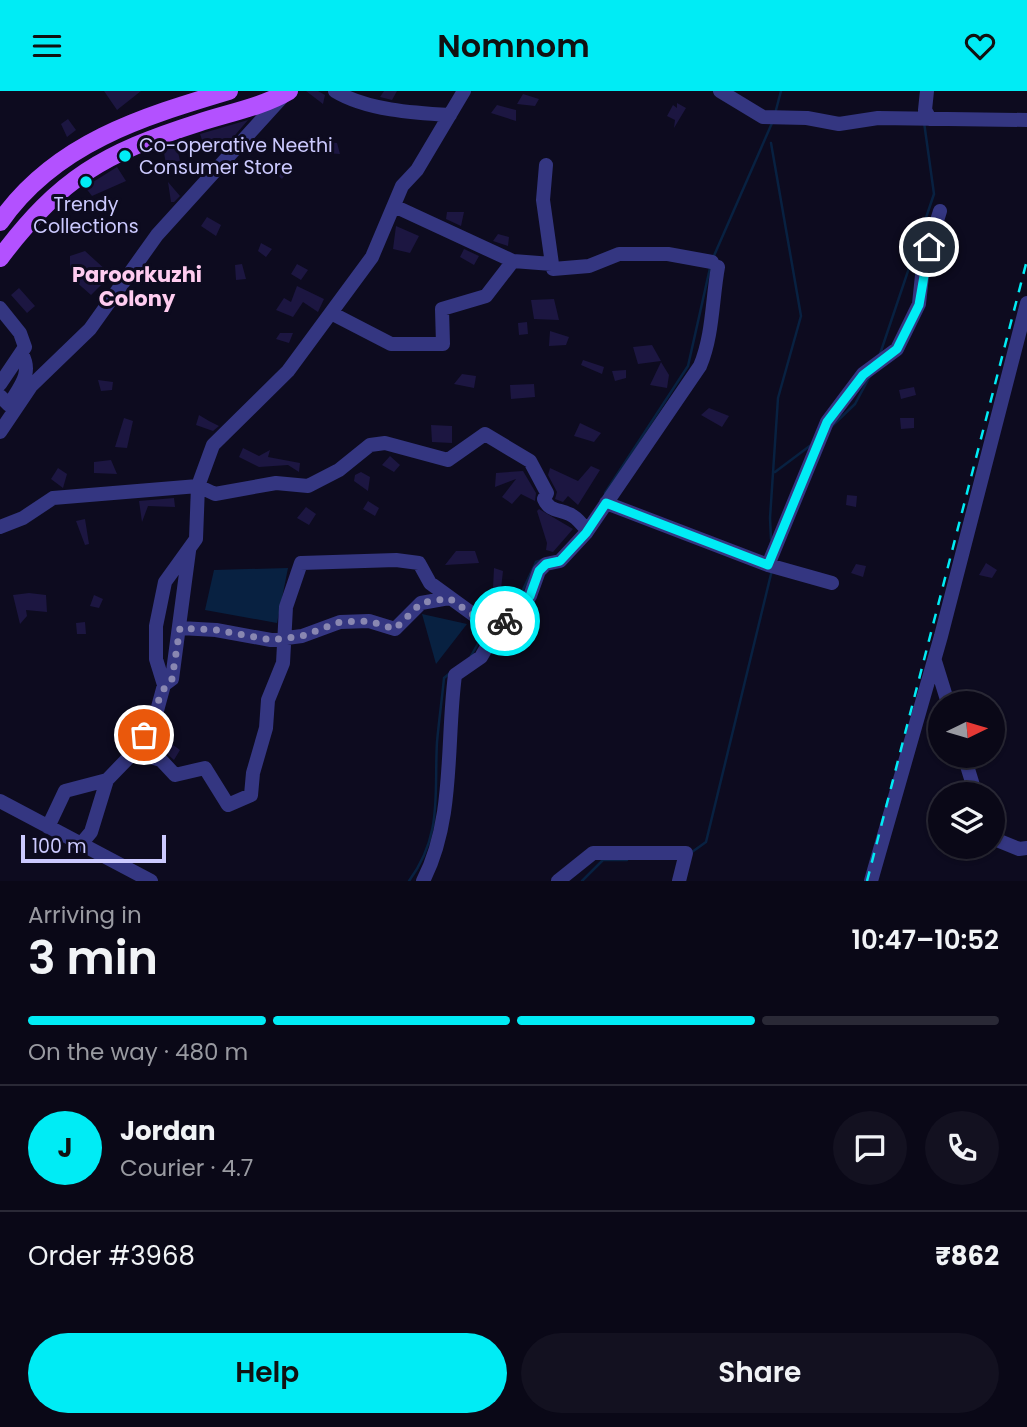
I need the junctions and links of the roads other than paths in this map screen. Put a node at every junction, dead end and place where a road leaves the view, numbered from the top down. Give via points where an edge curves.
1 (229, 91) edge
2 (335, 91) edge
3 (464, 91) edge
4 (720, 91) edge
5 (927, 91) edge
6 (287, 92) edge
7 (450, 115) junction
8 (923, 119) junction
9 (1027, 120) edge
10 (546, 165) dead end
11 (394, 206) junction
12 (940, 211) dead end
13 (0, 222) edge
14 (0, 258) edge
15 (513, 261) junction
16 (552, 264) junction
17 (1027, 303) edge
18 (0, 308) edge
19 (331, 313) junction
20 (22, 354) junction
21 (0, 384) edge
22 (0, 396) edge
23 (0, 432) edge
24 (198, 486) junction
25 (606, 503) junction
26 (0, 527) edge
27 (587, 530) junction
28 (189, 549) junction
29 (768, 565) junction
30 (832, 583) dead end
31 (449, 598) junction
32 (180, 628) junction
33 (496, 631) junction
34 (287, 638) junction
35 (934, 660) junction
36 (164, 685) junction
37 (944, 691) edge
38 (134, 752) junction
39 (107, 780) junction
40 (0, 801) edge
41 (48, 827) junction
42 (1005, 843) edge
43 (81, 844) junction
44 (1027, 848) edge
45 (151, 881) edge
46 (423, 881) edge
47 (558, 881) edge
48 (679, 881) edge
49 (871, 881) edge

1 - 13 main road via 141,118 95,139 48,170
2 - 7 street via 348,99 421,114
3 - 7 street
4 - 8 street via 774,118 839,124 878,118
5 - 8 street
6 - 14 main road via 149,139 105,159 45,203
6 - 23 street via 157,235 90,329 31,386
7 - 11 street via 402,186
8 - 9 street
10 - 16 street via 542,200
11 - 15 street
11 - 19 street via 372,257
12 - 29 street via 923,266 919,305 897,349 863,375 827,422
15 - 16 street
15 - 19 street via 486,296 442,309 443,344 391,344
16 - 25 street via 553,269 589,266 620,254 668,254 715,264 710,342 700,366
17 - 35 street
18 - 20 street via 20,333 25,347
19 - 24 street via 288,371 213,445
20 - 21 street
20 - 22 street via 27,374 9,405
24 - 26 street via 53,498
24 - 27 street via 215,494 276,483 308,486 339,470 370,445 386,443 449,460 485,434 530,461 547,493 546,505 570,514
24 - 28 street via 196,539
25 - 27 street
25 - 29 street
27 - 33 street via 560,561 539,571 530,596
28 - 32 street
28 - 36 street via 165,582 156,626 156,659
29 - 30 street
31 - 33 street
31 - 34 street via 421,603 395,629 369,621 340,622
31 - 34 street via 430,583 419,562 301,563 286,607
32 - 34 street
32 - 36 street via 172,679
33 - 46 street via 481,657 455,675 445,805 436,856
34 - 38 street via 283,663 268,700 251,795 228,805 205,768 176,775 161,760
35 - 37 street
35 - 49 street
36 - 38 street via 155,718
38 - 39 street
39 - 41 street via 65,790
39 - 43 street via 90,832
40 - 41 street
41 - 43 street
42 - 44 street
43 - 45 street
47 - 48 street via 593,853 685,857

